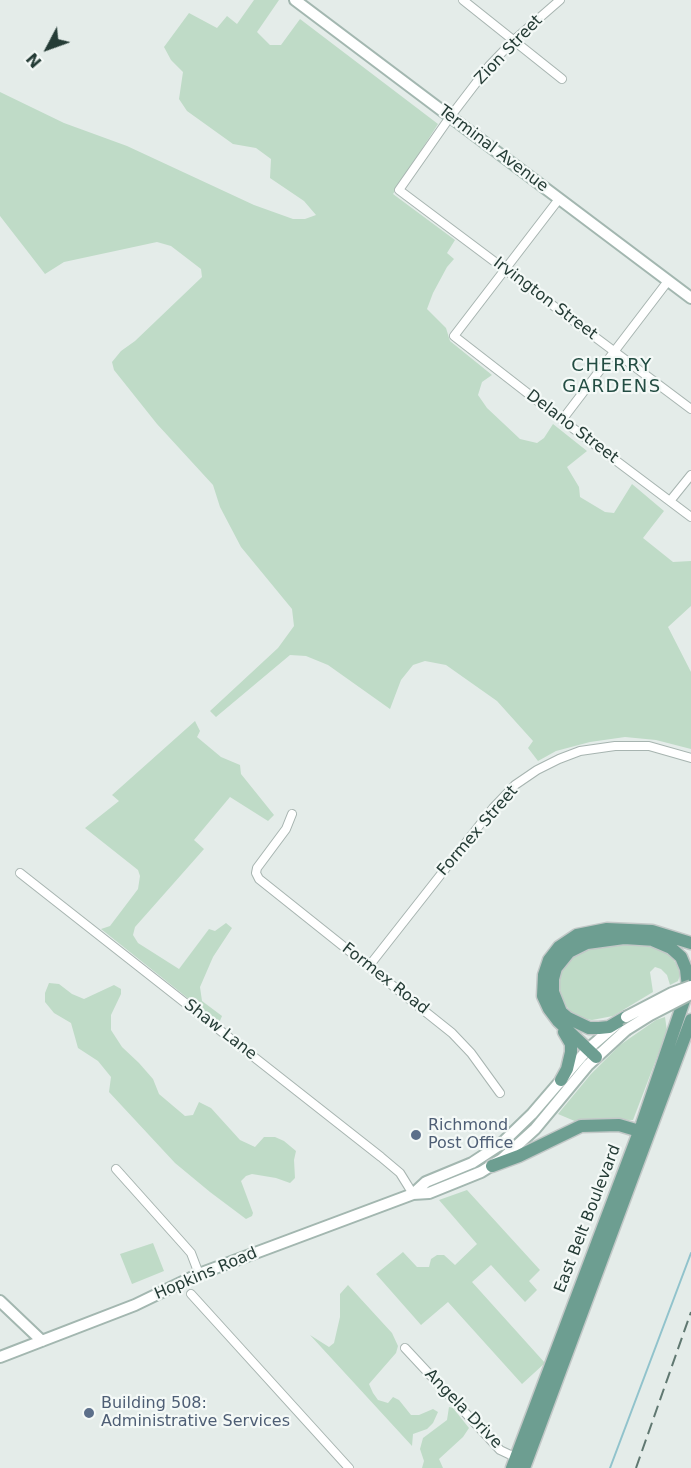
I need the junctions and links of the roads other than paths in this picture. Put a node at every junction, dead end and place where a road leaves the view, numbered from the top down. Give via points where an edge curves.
1 (295, 0) edge
2 (463, 0) edge
3 (560, 0) edge
4 (514, 40) junction
5 (562, 79) dead end
6 (450, 117) junction
7 (399, 190) joint
8 (559, 199) junction
9 (506, 269) junction
10 (668, 280) junction
11 (691, 298) edge
12 (614, 352) junction
13 (691, 409) edge
14 (562, 420) junction
15 (691, 475) edge
16 (670, 501) junction
17 (691, 517) edge
18 (691, 758) edge
19 (292, 814) dead end
20 (20, 873) dead end
21 (691, 932) edge
22 (655, 936) junction
23 (691, 943) edge
24 (691, 950) edge
25 (369, 966) junction
26 (690, 987) edge
27 (554, 1016) junction
28 (626, 1017) junction
29 (691, 1020) edge
30 (592, 1053) junction
31 (561, 1080) junction
32 (500, 1093) dead end
33 (644, 1132) junction
34 (492, 1166) junction
35 (116, 1169) dead end
36 (413, 1194) junction
37 (199, 1274) junction
38 (191, 1294) dead end
39 (0, 1301) edge
40 (42, 1341) junction
41 (405, 1348) dead end
42 (0, 1357) edge
43 (520, 1464) edge
44 (349, 1468) edge

1 - 6 main road, Terminal Avenue
2 - 4 street
3 - 4 street, Zion Street
4 - 5 street
4 - 6 street, Zion Street
6 - 7 street, Zion Street
6 - 8 main road, Terminal Avenue
7 - 9 street, Irvington Street
8 - 9 street
8 - 10 main road, Terminal Avenue
9 - 12 street, Irvington Street
9 - 14 street, Delano Street via 454,336
10 - 11 main road, Terminal Avenue
10 - 12 street
12 - 13 street, Irvington Street
12 - 14 street
14 - 16 street, Delano Street
15 - 16 street
16 - 17 street, Delano Street
18 - 25 street, Formex Street via 649,746 615,746 580,751 537,770 499,800
19 - 25 street, Formex Road via 286,829 259,864 258,876
20 - 36 street, Shaw Lane via 381,1157 400,1173
21 - 22 main road
22 - 23 main road
22 - 24 main road
22 - 26 main road via 681,957
22 - 27 main road via 637,929 607,929 577,935 559,947 549,960 542,983 543,996
22 - 28 main road via 587,943 569,952 556,968 553,992 561,1012 568,1018 589,1028 599,1028
25 - 32 street, Formex Road via 453,1033
26 - 28 main road, Hopkins Road, bridge
26 - 30 main road, Hopkins Road, bridge
26 - 33 main road, East Belt Boulevard
27 - 30 main road
27 - 31 main road via 571,1044 571,1058
28 - 30 main road, Hopkins Road
29 - 33 main road, East Belt Boulevard
30 - 31 main road, Hopkins Road
30 - 34 main road, Hopkins Road via 535,1129
31 - 36 main road, Hopkins Road via 501,1144 426,1182
33 - 34 main road via 619,1125 581,1126
33 - 43 main road, East Belt Boulevard
34 - 36 main road, Hopkins Road via 458,1183
35 - 37 street via 191,1253
36 - 37 main road, Hopkins Road
37 - 40 main road, Hopkins Road via 135,1305
38 - 44 street
39 - 40 main road
40 - 42 main road, Hopkins Road
41 - 43 street, Angela Drive via 500,1450

